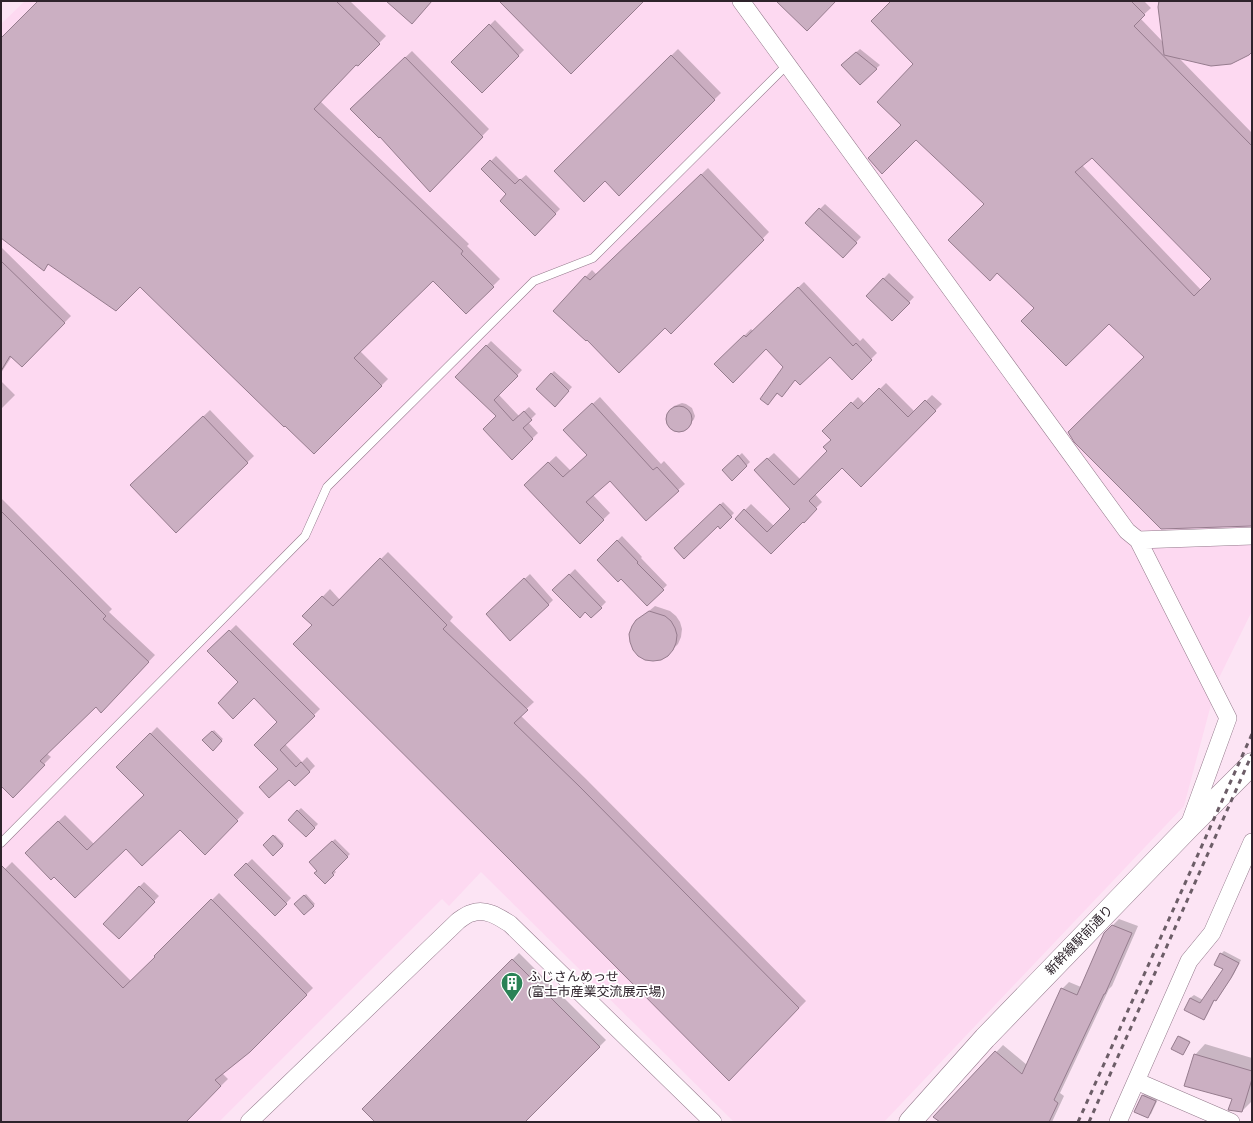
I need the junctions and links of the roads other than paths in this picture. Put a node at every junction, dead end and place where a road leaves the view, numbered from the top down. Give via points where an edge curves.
1 (741, 1) edge
2 (788, 64) junction
3 (1252, 536) edge
4 (1138, 540) junction
5 (1252, 764) edge
6 (1189, 827) junction
7 (1252, 842) edge
8 (1, 843) edge
9 (1136, 1081) junction
10 (249, 1122) edge
11 (713, 1122) edge
12 (910, 1122) edge
13 (1118, 1122) edge
14 (1231, 1122) edge

1 - 2 street
2 - 4 street via 1127,531
2 - 8 lane via 593,258 534,281 327,488 305,536
3 - 4 street
4 - 6 street via 1228,718
5 - 6 street, 新幹線駅前通り
6 - 12 street, 新幹線駅前通り via 985,1038
7 - 9 street via 1212,933 1189,961
9 - 13 street
9 - 14 street
10 - 11 street via 458,921 472,912 497,916 510,924

